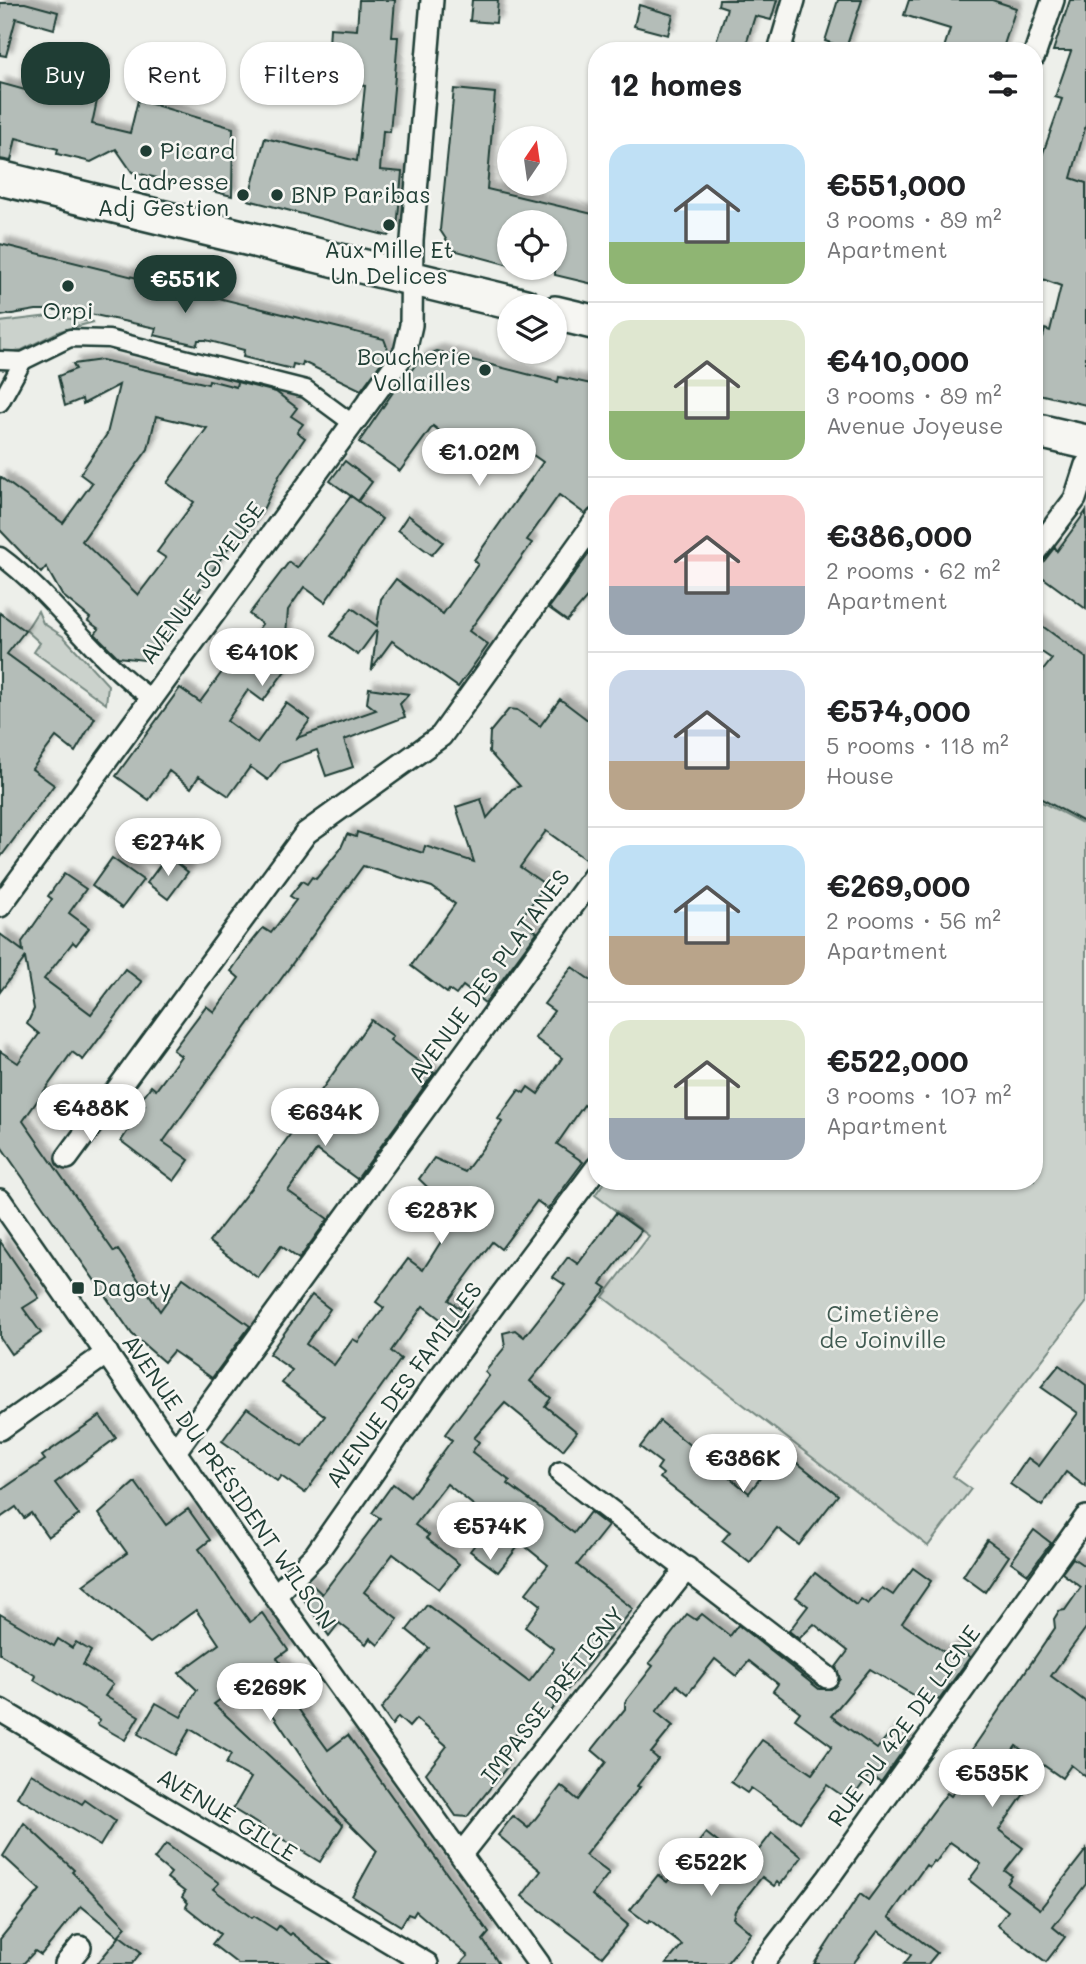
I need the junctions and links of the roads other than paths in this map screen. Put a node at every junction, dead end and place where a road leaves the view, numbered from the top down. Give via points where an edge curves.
1 (432, 0) edge
2 (794, 0) edge
3 (1053, 0) edge
4 (782, 42) edge
5 (1039, 42) edge
6 (0, 178) edge
7 (412, 280) junction
8 (497, 300) edge
9 (567, 316) edge
10 (588, 321) edge
11 (0, 360) edge
12 (23, 360) junction
13 (0, 403) edge
14 (352, 423) junction
15 (1043, 432) edge
16 (1086, 442) edge
17 (1086, 464) edge
18 (588, 532) edge
19 (1043, 541) edge
20 (0, 556) edge
21 (151, 698) junction
22 (588, 884) edge
23 (0, 906) edge
24 (67, 1158) dead end
25 (588, 1179) edge
26 (0, 1200) edge
27 (107, 1353) junction
28 (0, 1429) edge
29 (176, 1450) junction
30 (561, 1472) dead end
31 (1086, 1517) edge
32 (687, 1567) junction
33 (275, 1596) junction
34 (827, 1677) dead end
35 (0, 1710) edge
36 (461, 1854) junction
37 (80, 1947) dead end
38 (66, 1964) edge
39 (427, 1964) edge
40 (539, 1964) edge
41 (762, 1964) edge

1 - 7 street, AVENUE JOYEUSE
2 - 4 street
3 - 5 street
6 - 7 main road
7 - 8 main road
7 - 14 street, AVENUE JOYEUSE via 405,352
9 - 10 main road
11 - 12 street
12 - 13 street
12 - 14 street via 70,338 109,339 306,389
14 - 21 street, AVENUE JOYEUSE
15 - 16 main road
17 - 19 street via 1075,499
18 - 24 street via 441,736 306,833
20 - 21 street via 20,570 120,676
21 - 23 street, AVENUE JOYEUSE
22 - 29 street, AVENUE DES PLATANES
25 - 33 street, AVENUE DES FAMILLES via 432,1388 316,1554
26 - 27 street, AVENUE DU PRÉSIDENT WILSON
27 - 28 street
27 - 29 street, AVENUE DU PRÉSIDENT WILSON
29 - 33 street, AVENUE DU PRÉSIDENT WILSON
30 - 32 street
31 - 41 street, RUE DU 42E DE LIGNE
32 - 34 street
32 - 36 street, IMPASSE BRÉTIGNY
33 - 36 street, AVENUE DU PRÉSIDENT WILSON
35 - 39 street, AVENUE GILLE
36 - 40 street, AVENUE DU PRÉSIDENT WILSON
37 - 38 street

